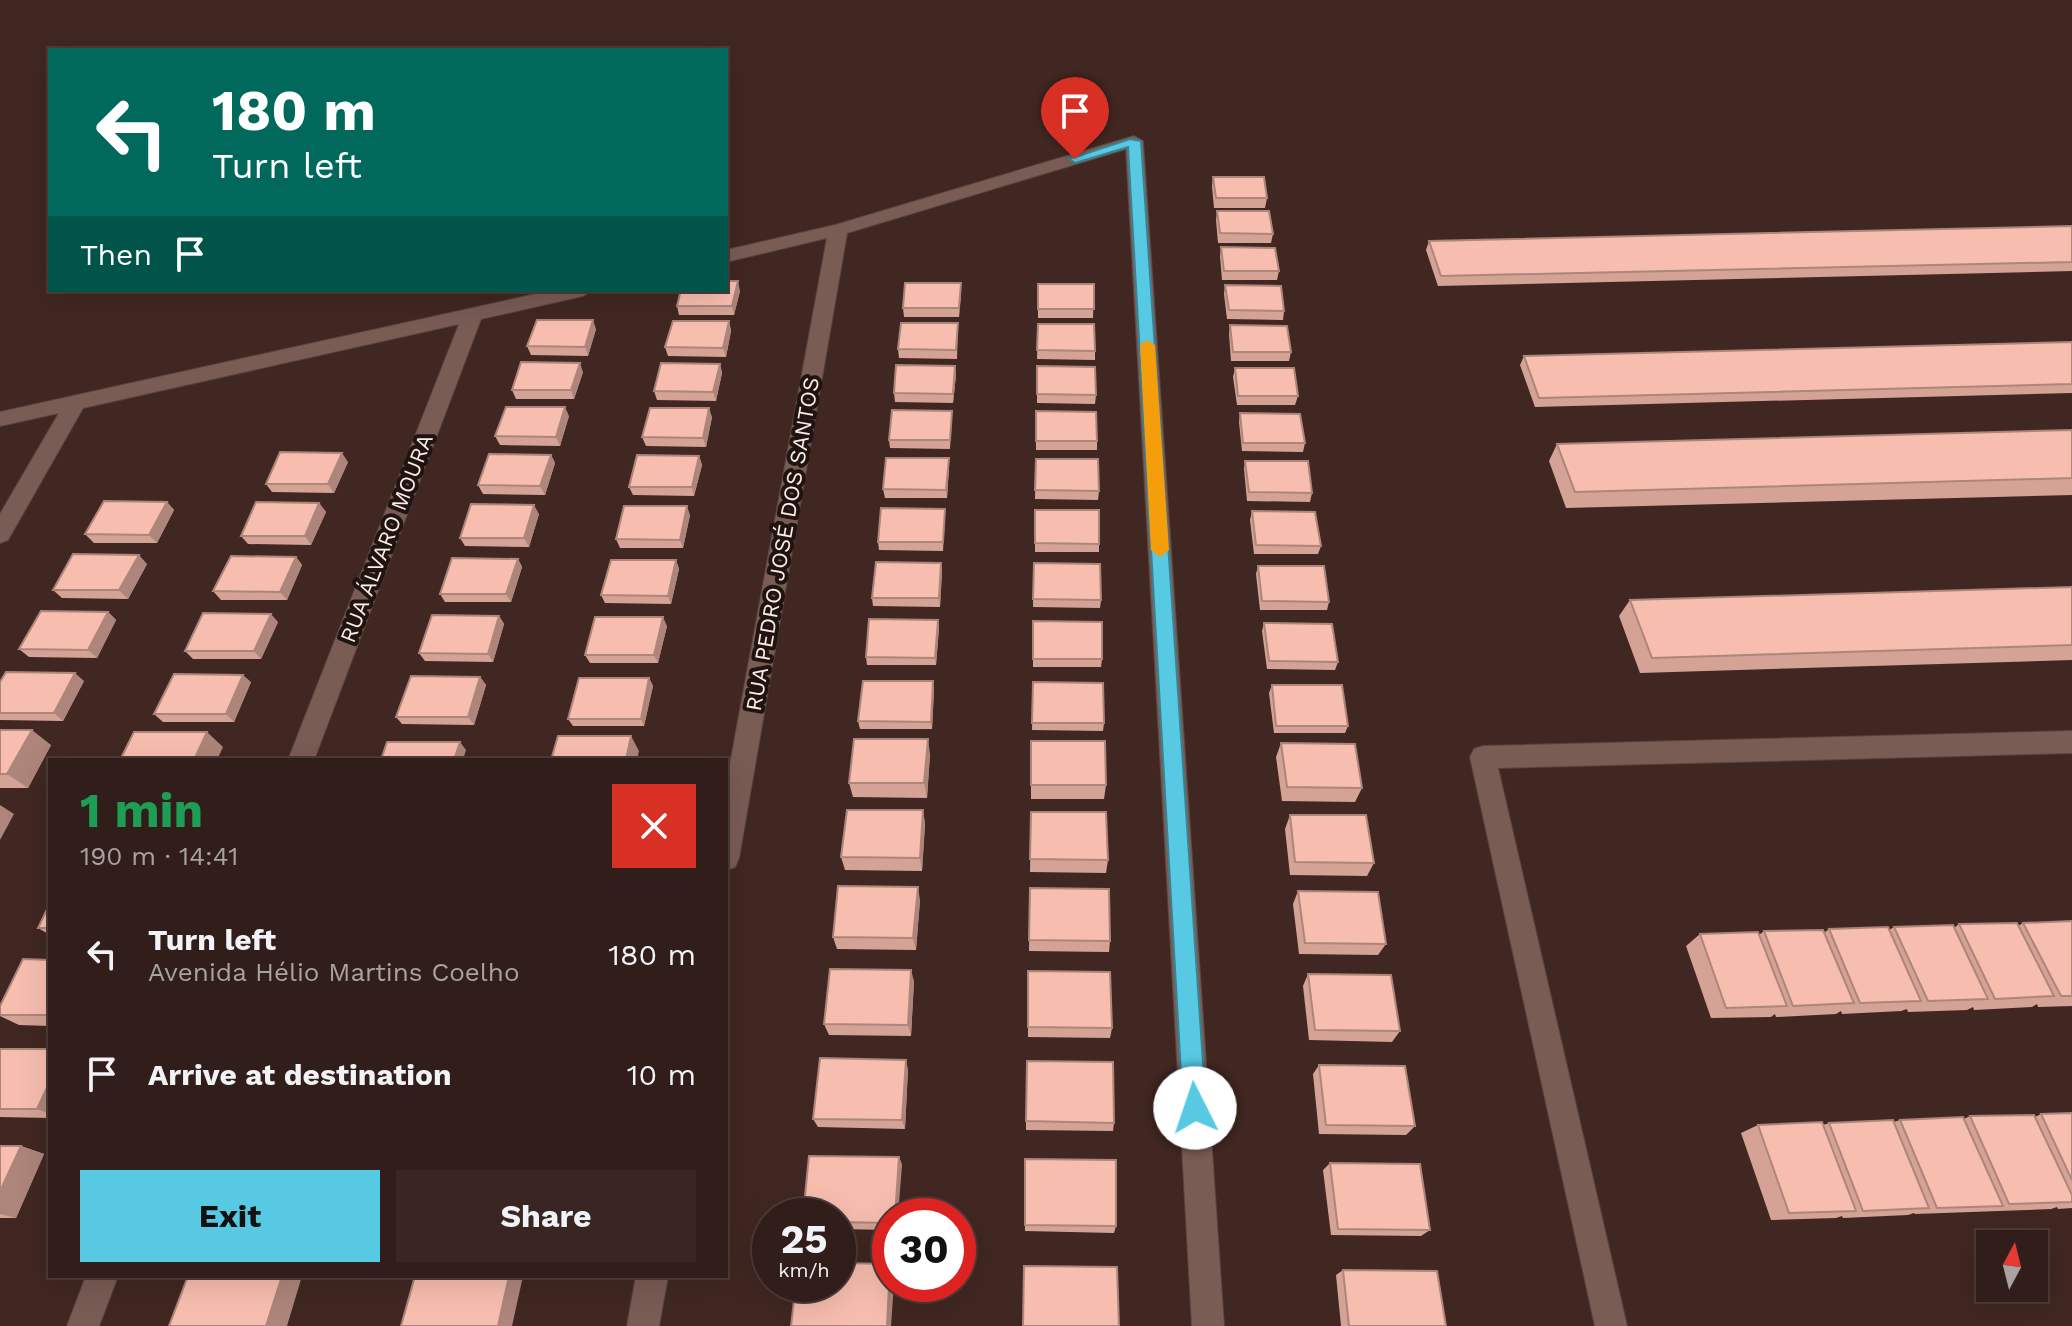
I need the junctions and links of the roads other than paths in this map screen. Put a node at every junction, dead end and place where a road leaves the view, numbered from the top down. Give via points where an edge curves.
1 (838, 230) junction
2 (728, 256) edge
3 (574, 292) edge
4 (472, 316) junction
5 (78, 399) junction
6 (0, 419) edge
7 (0, 534) edge
8 (2072, 742) edge
9 (302, 758) edge
10 (728, 847) edge
11 (101, 1278) edge
12 (652, 1278) edge
13 (83, 1326) edge
14 (643, 1326) edge
15 (1208, 1326) edge
16 (1611, 1326) edge

1 - 2 street
1 - 10 street, RUA PEDRO JOSÉ DOS SANTOS
1 - 15 street via 1134,141
3 - 4 street
4 - 5 street
4 - 9 street, RUA ÁLVARO MOURA
5 - 6 street
5 - 7 street
8 - 16 street via 1483,757
11 - 13 street
12 - 14 street

